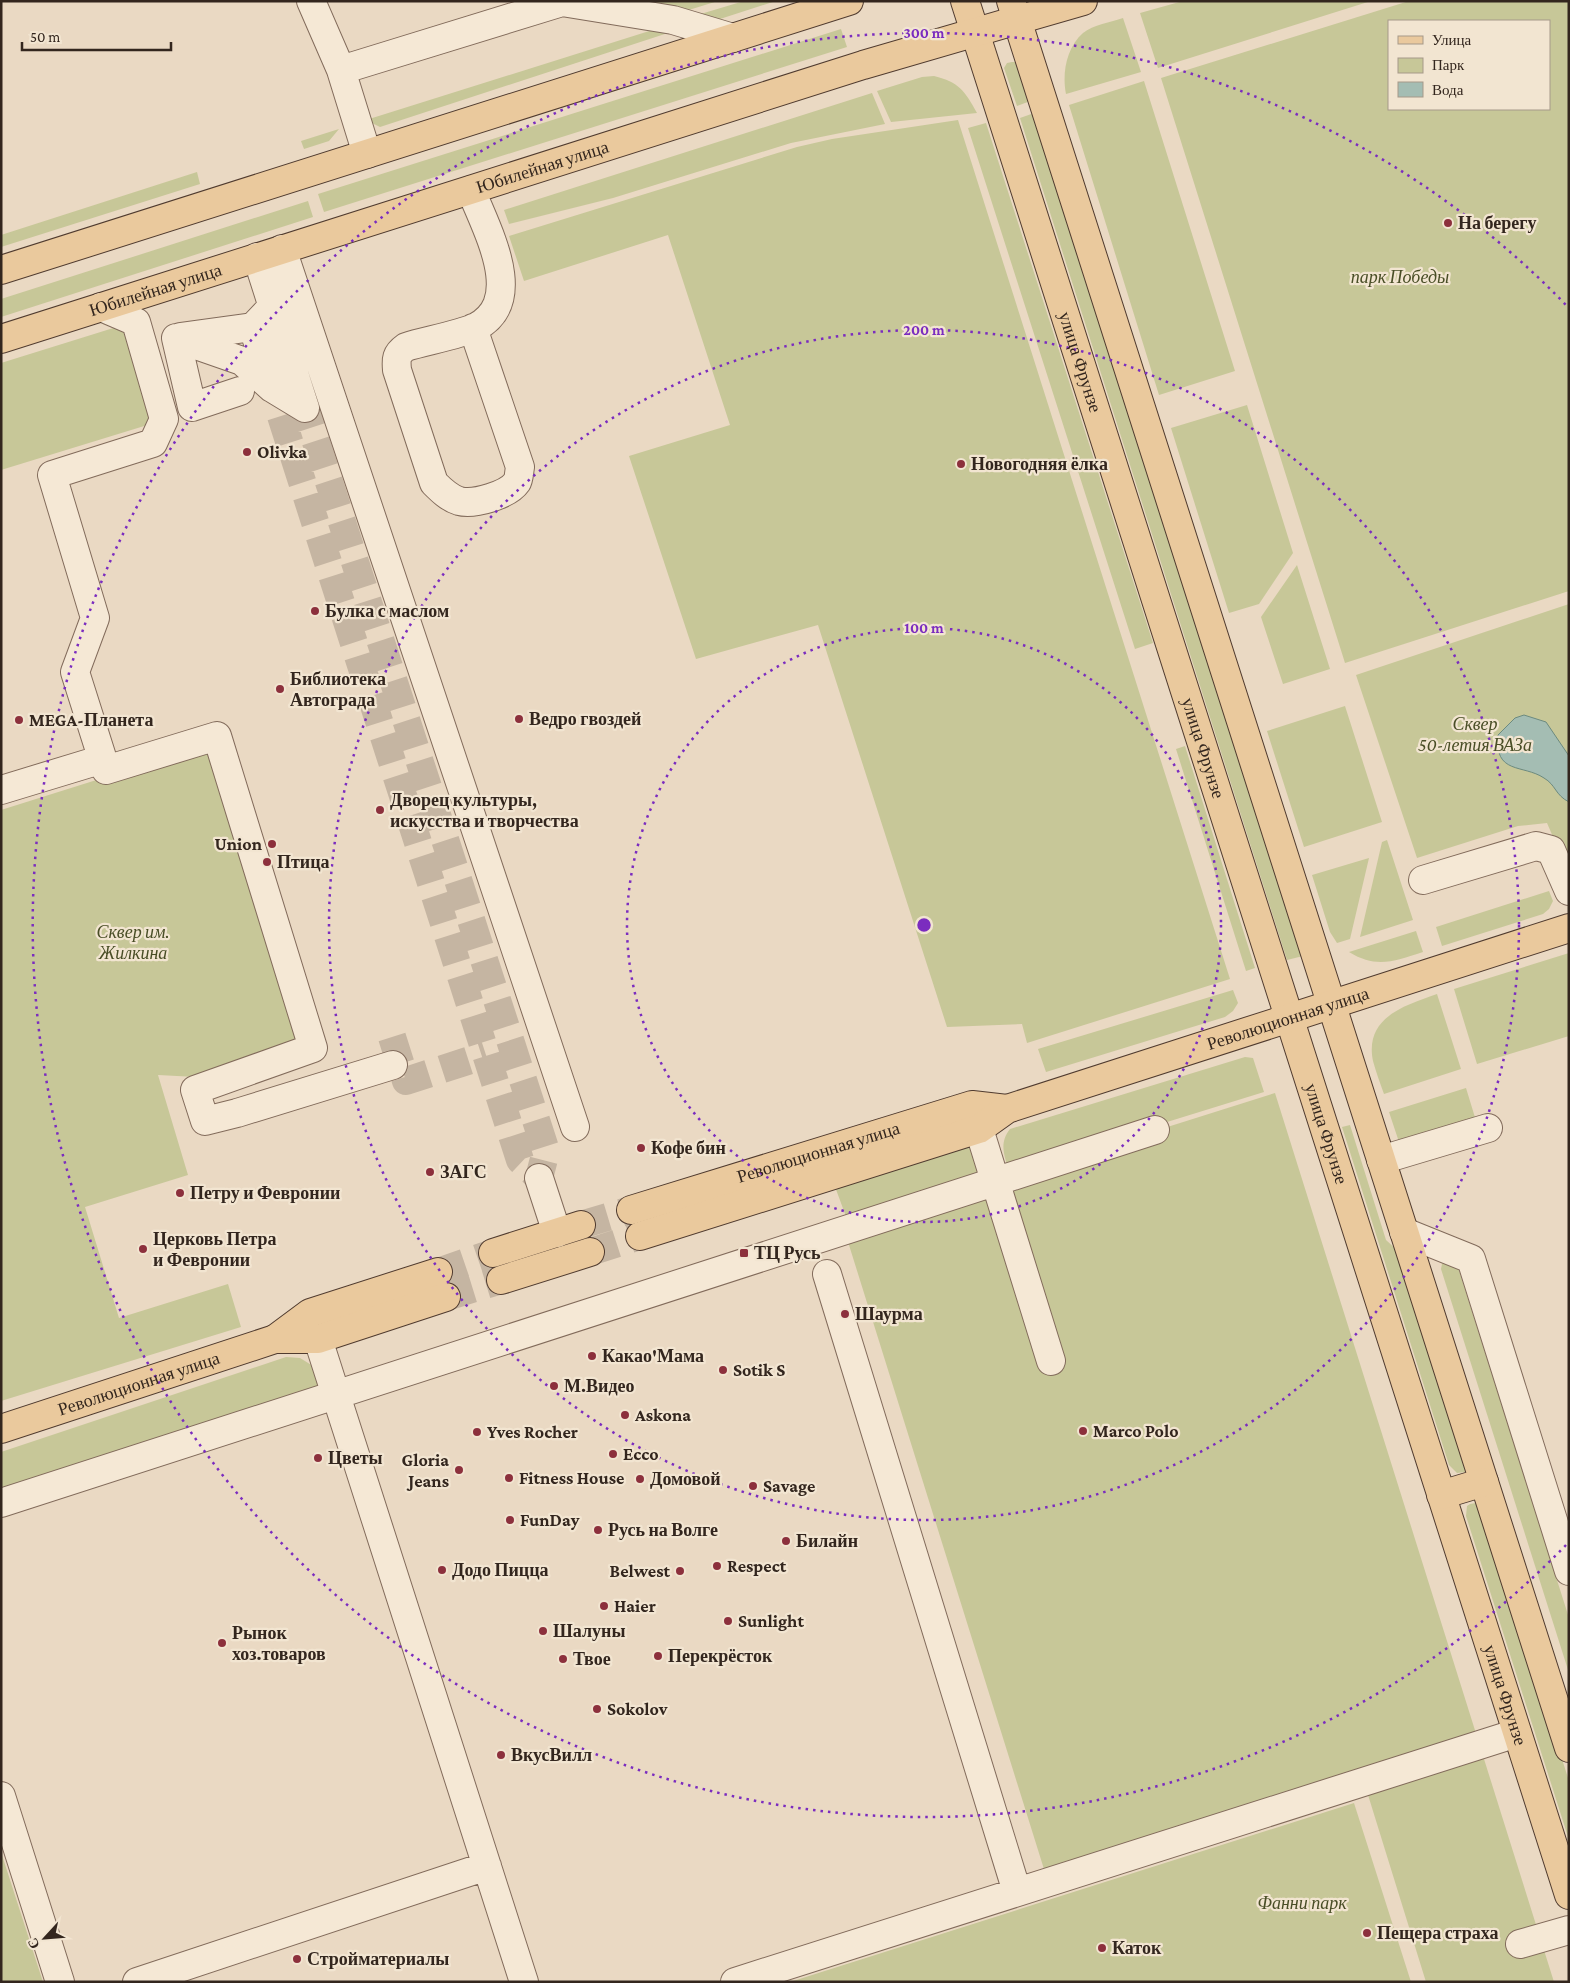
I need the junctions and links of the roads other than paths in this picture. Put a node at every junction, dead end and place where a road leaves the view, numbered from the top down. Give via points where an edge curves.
1 (311, 1) edge
2 (849, 1) edge
3 (965, 1) edge
4 (1084, 1) edge
5 (495, 11) edge
6 (1014, 11) edge
7 (975, 32) junction
8 (732, 38) junction
9 (341, 70) junction
10 (367, 154) junction
11 (471, 190) junction
12 (270, 253) junction
13 (1, 270) edge
14 (101, 307) junction
15 (272, 307) junction
16 (136, 322) junction
17 (252, 327) junction
18 (473, 328) junction
19 (176, 338) junction
20 (1, 339) edge
21 (272, 388) junction
22 (240, 391) dead end
23 (281, 416) tunnel mouth
24 (103, 759) junction
25 (1, 790) edge
26 (1423, 880) dead end
27 (1569, 892) edge
28 (1569, 928) edge
29 (1332, 1004) junction
30 (1288, 1018) junction
31 (393, 1065) dead end
32 (1006, 1109) junction
33 (574, 1128) dead end
34 (1488, 1128) dead end
35 (979, 1129) junction
36 (1155, 1130) dead end
37 (1381, 1160) junction
38 (540, 1178) dead end
39 (995, 1181) junction
40 (631, 1210) tunnel mouth
41 (569, 1229) joint
42 (1404, 1232) junction
43 (640, 1236) tunnel mouth
44 (590, 1252) tunnel mouth
45 (493, 1253) tunnel mouth
46 (438, 1272) tunnel mouth
47 (828, 1274) dead end
48 (501, 1280) tunnel mouth
49 (446, 1298) tunnel mouth
50 (275, 1339) junction
51 (318, 1339) junction
52 (1051, 1361) dead end
53 (336, 1394) junction
54 (1, 1429) edge
55 (1484, 1482) junction
56 (1441, 1495) junction
57 (1, 1502) edge
58 (1569, 1571) edge
59 (1517, 1733) junction
60 (1567, 1736) edge
61 (1, 1796) edge
62 (487, 1866) junction
63 (1017, 1892) junction
64 (1569, 1895) edge
65 (1569, 1930) edge
66 (1520, 1944) dead end
67 (60, 1982) edge
68 (136, 1982) edge
69 (524, 1982) edge
70 (735, 1982) edge

1 - 9 street
2 - 8 main road
3 - 7 main road, улица Фрунзе
4 - 6 main road, Юбилейная улица
5 - 8 street via 562,2 673,20
5 - 9 street
6 - 7 main road, Юбилейная улица
6 - 29 main road
7 - 11 main road, Юбилейная улица
7 - 30 main road, улица Фрунзе
8 - 10 main road
9 - 10 street
10 - 13 main road
11 - 12 main road, Юбилейная улица
11 - 18 street via 502,274 496,308 485,321
12 - 14 main road, Юбилейная улица
12 - 15 street
12 - 33 street via 299,295
14 - 16 street
14 - 20 main road, Юбилейная улица
15 - 17 street
15 - 21 street via 305,408
16 - 19 street
16 - 24 street via 164,419 153,443 52,475 95,618 74,672
17 - 19 street
17 - 21 street
18 - 18 street via 520,467 518,482 507,491 489,498 460,501 445,494 434,483 396,359 398,352 406,347
19 - 21 street via 242,362
19 - 22 street via 192,407
21 - 23 street
24 - 25 street
24 - 31 street via 106,770 217,736 313,1048 196,1090 205,1121
26 - 27 street via 1536,846 1551,850
28 - 29 main road, Революционная улица
29 - 30 main road, Революционная улица
29 - 37 main road
30 - 32 main road, Революционная улица
30 - 56 main road, улица Фрунзе
32 - 35 main road, Революционная улица
32 - 40 main road, Революционная улица via 972,1105
34 - 37 street
35 - 39 street
35 - 43 main road, Революционная улица
36 - 39 street
37 - 42 main road
38 - 41 street
39 - 52 street
39 - 53 street
41 - 45 main road
42 - 55 main road
42 - 58 street via 1470,1259
44 - 48 main road
46 - 50 main road, Революционная улица via 310,1313
47 - 63 street
49 - 51 main road, Революционная улица
50 - 51 main road, Революционная улица
50 - 54 main road, Революционная улица
51 - 53 street
53 - 57 street
53 - 62 street
55 - 56 main road
55 - 60 main road
56 - 59 main road, улица Фрунзе
59 - 63 street
59 - 64 main road, улица Фрунзе
61 - 67 street
62 - 68 street
62 - 69 street
63 - 70 street
65 - 66 street

